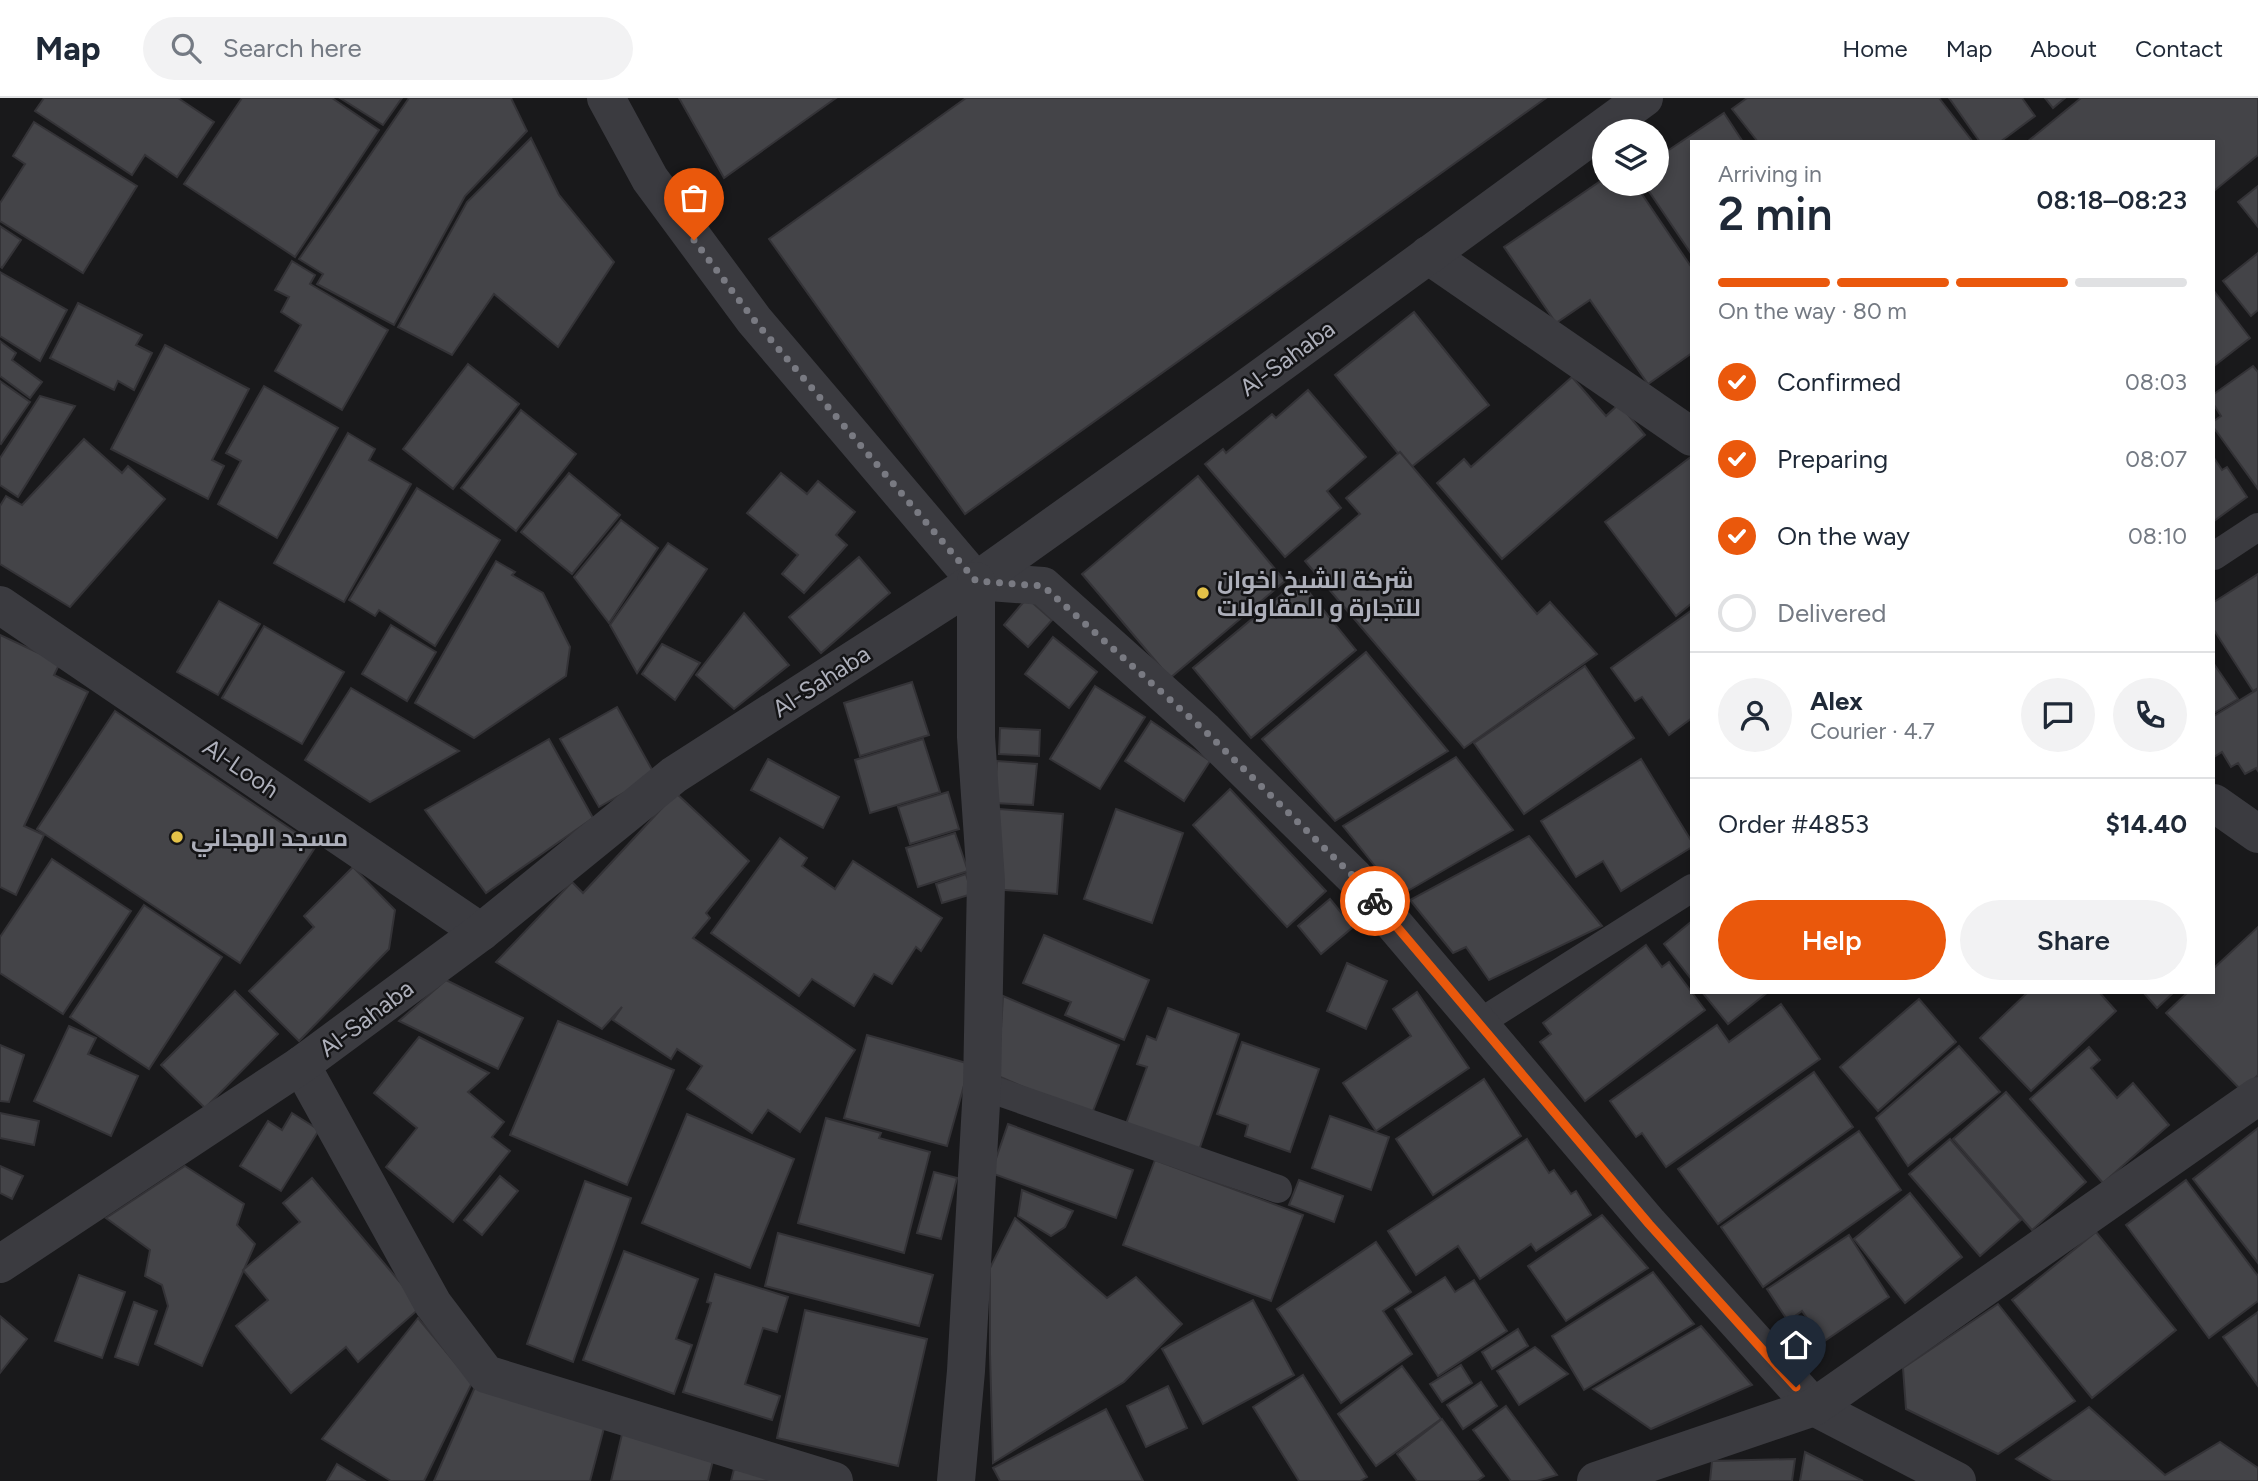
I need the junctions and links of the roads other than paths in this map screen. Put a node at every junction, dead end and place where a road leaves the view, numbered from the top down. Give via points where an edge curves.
1 (606, 98) edge
2 (1644, 98) edge
3 (1428, 255) junction
4 (1690, 436) edge
5 (2258, 527) edge
6 (2215, 555) edge
7 (976, 581) junction
8 (0, 605) edge
9 (2215, 804) edge
10 (2258, 835) edge
11 (1690, 889) edge
12 (481, 932) junction
13 (1479, 1023) junction
14 (301, 1065) junction
15 (982, 1086) junction
16 (2258, 1096) edge
17 (1278, 1189) dead end
18 (0, 1264) edge
19 (1814, 1407) junction
20 (834, 1481) edge
21 (956, 1481) edge
22 (1596, 1481) edge
23 (1957, 1481) edge

1 - 7 street via 650,179 754,320
2 - 3 street, Al-Sahaba
3 - 4 street
3 - 7 street, Al-Sahaba
5 - 6 lane
7 - 12 street, Al-Sahaba via 674,775
7 - 13 street via 1043,586 1205,731 1354,877
7 - 15 street via 976,737 986,881
8 - 12 street, Al-Looh
9 - 10 street
11 - 13 lane
12 - 14 street, Al-Sahaba
13 - 19 street via 1649,1224
14 - 18 street, Al-Sahaba
14 - 20 street via 433,1304 486,1374
15 - 17 lane
15 - 21 street via 967,1371
16 - 19 street
19 - 22 street
19 - 23 street

